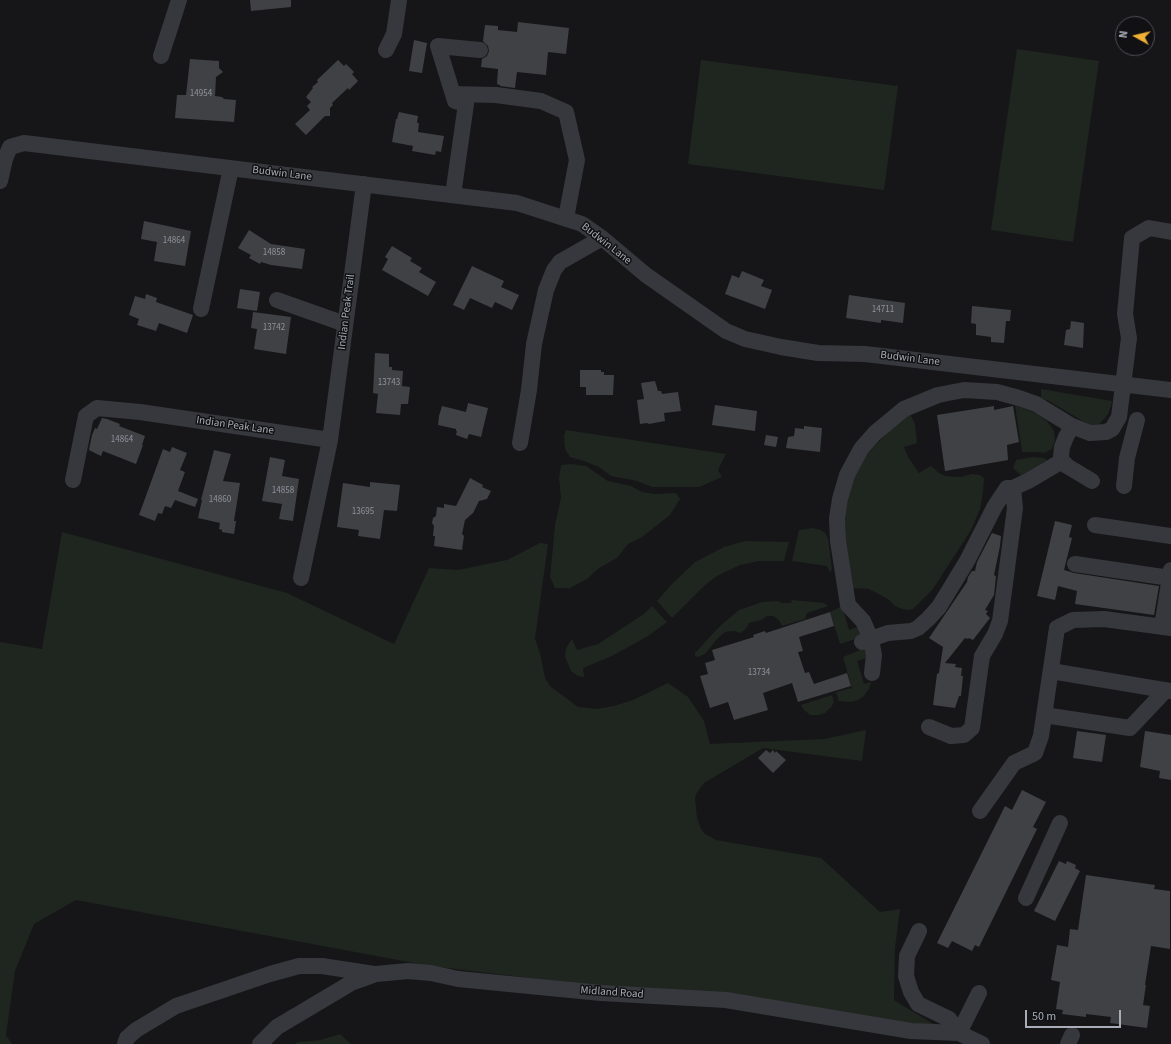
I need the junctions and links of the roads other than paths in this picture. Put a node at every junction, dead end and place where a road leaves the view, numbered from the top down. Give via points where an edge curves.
1 (179, 0) edge
2 (399, 0) edge
3 (386, 50) dead end
4 (480, 50) dead end
5 (161, 56) dead end
6 (453, 94) junction
7 (231, 168) junction
8 (0, 181) edge
9 (364, 184) junction
10 (453, 195) junction
11 (566, 218) junction
12 (1171, 232) edge
13 (602, 238) junction
14 (278, 300) dead end
15 (201, 309) dead end
16 (345, 324) junction
17 (1123, 384) junction
18 (1171, 390) edge
19 (1137, 420) dead end
20 (1072, 426) junction
21 (330, 440) junction
22 (520, 443) dead end
23 (1062, 461) junction
24 (73, 480) dead end
25 (1092, 481) dead end
26 (1124, 486) dead end
27 (1010, 488) junction
28 (1095, 525) dead end
29 (1171, 536) edge
30 (1075, 564) dead end
31 (1170, 574) edge
32 (301, 578) dead end
33 (1167, 627) edge
34 (867, 641) junction
35 (1051, 672) junction
36 (872, 673) dead end
37 (1169, 690) edge
38 (1044, 715) junction
39 (930, 727) dead end
40 (980, 811) dead end
41 (1060, 823) dead end
42 (1026, 898) dead end
43 (919, 931) dead end
44 (376, 974) junction
45 (979, 993) dead end
46 (959, 1033) junction
47 (125, 1044) edge
48 (260, 1044) edge
49 (982, 1044) edge

1 - 5 street
2 - 3 street via 394,34
4 - 6 street via 438,46
6 - 10 street via 455,101 466,104
6 - 11 street via 496,95 541,101 566,112 577,160
7 - 8 street, Budwin Lane via 24,143 10,147
7 - 9 street, Budwin Lane
7 - 15 street
9 - 10 street, Budwin Lane
9 - 16 street, Indian Peak Trail
10 - 11 street, Budwin Lane via 518,203
11 - 13 street, Budwin Lane via 582,224
12 - 17 street via 1149,228 1132,238 1125,314 1129,338
13 - 17 street, Budwin Lane via 646,275 726,331 746,339 818,353 865,354
13 - 22 street via 560,262 554,270 546,290 534,344
14 - 16 street
16 - 21 street, Indian Peak Trail
17 - 18 street, Budwin Lane
17 - 20 street via 1119,417 1112,429 1090,433
19 - 26 street via 1127,458
20 - 23 street via 1062,447
20 - 34 street via 1036,404 997,392 971,390 928,398 904,409 875,433 858,455 844,483 837,518 838,547 848,605 863,621
21 - 24 street, Indian Peak Lane via 97,408 86,416
21 - 32 street, Indian Peak Trail
23 - 25 street
23 - 27 street via 1028,481
27 - 34 street via 985,524 967,561 928,619 911,631 888,634
27 - 39 street via 1015,508 1000,621 982,656 972,728 964,735 951,736
28 - 29 street
30 - 31 street
31 - 33 street
33 - 35 street via 1104,618 1073,620 1057,628
34 - 36 street via 874,655
35 - 37 street
35 - 38 street
37 - 38 street via 1130,728
38 - 40 street via 1041,736 1034,753 1014,762
41 - 42 street
43 - 46 street via 907,956 906,976 911,992 918,1004 949,1020
44 - 46 street, Midland Road via 408,971 458,979 601,993 726,1000 911,1031
44 - 47 street via 322,966 299,966 270,974 176,1006 136,1030 127,1038
44 - 48 street, Midland Road via 351,983 277,1027
45 - 46 street
46 - 49 street, Midland Road

